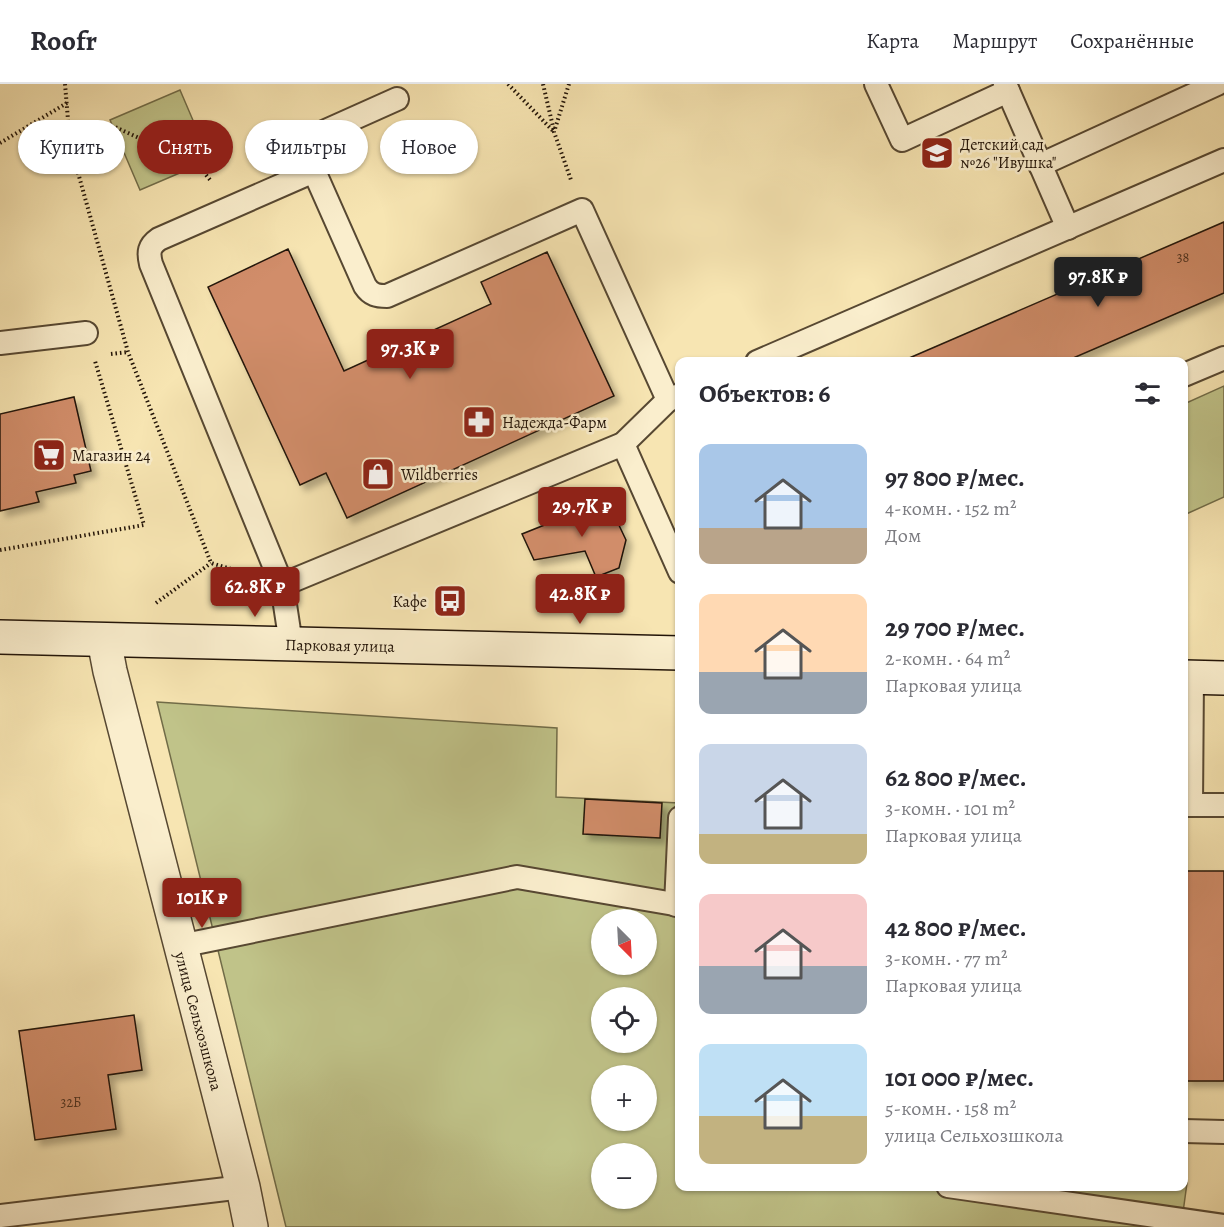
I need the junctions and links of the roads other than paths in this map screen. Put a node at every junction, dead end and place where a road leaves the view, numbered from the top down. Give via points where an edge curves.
1 (876, 84) edge
2 (1218, 84) edge
3 (1006, 88) edge
4 (397, 99) dead end
5 (350, 120) edge
6 (1224, 160) edge
7 (1040, 165) junction
8 (307, 174) edge
9 (315, 174) edge
10 (1068, 228) junction
11 (86, 333) road end
12 (0, 343) edge
13 (769, 357) edge
14 (1224, 358) edge
15 (1188, 373) edge
16 (674, 397) edge
17 (623, 444) junction
18 (675, 561) edge
19 (282, 585) junction
20 (0, 638) edge
21 (104, 640) junction
22 (291, 644) junction
23 (675, 653) edge
24 (1188, 677) edge
25 (1224, 678) edge
26 (1188, 805) edge
27 (1224, 805) edge
28 (675, 904) edge
29 (180, 946) junction
30 (1188, 1131) edge
31 (1224, 1132) edge
32 (243, 1187) junction
33 (982, 1191) edge
34 (0, 1216) edge
35 (1224, 1226) edge
36 (251, 1227) edge

1 - 3 lane via 902,140
2 - 7 lane
3 - 7 lane
4 - 5 lane
6 - 10 lane
7 - 10 lane
8 - 19 lane via 159,238 151,244 149,254
9 - 16 lane via 365,286 377,296 387,296 582,210
10 - 13 lane
11 - 12 lane
14 - 15 lane
16 - 17 lane
17 - 18 lane
17 - 19 lane
19 - 22 lane
20 - 21 street, Парковая улица
21 - 22 street, Парковая улица
21 - 29 street, улица Сельхозшкола
22 - 23 street, Парковая улица
24 - 25 street
26 - 27 lane
28 - 29 lane via 518,877
29 - 32 street, улица Сельхозшкола
30 - 31 lane
32 - 34 lane
32 - 36 street, улица Сельхозшкола
33 - 35 lane

